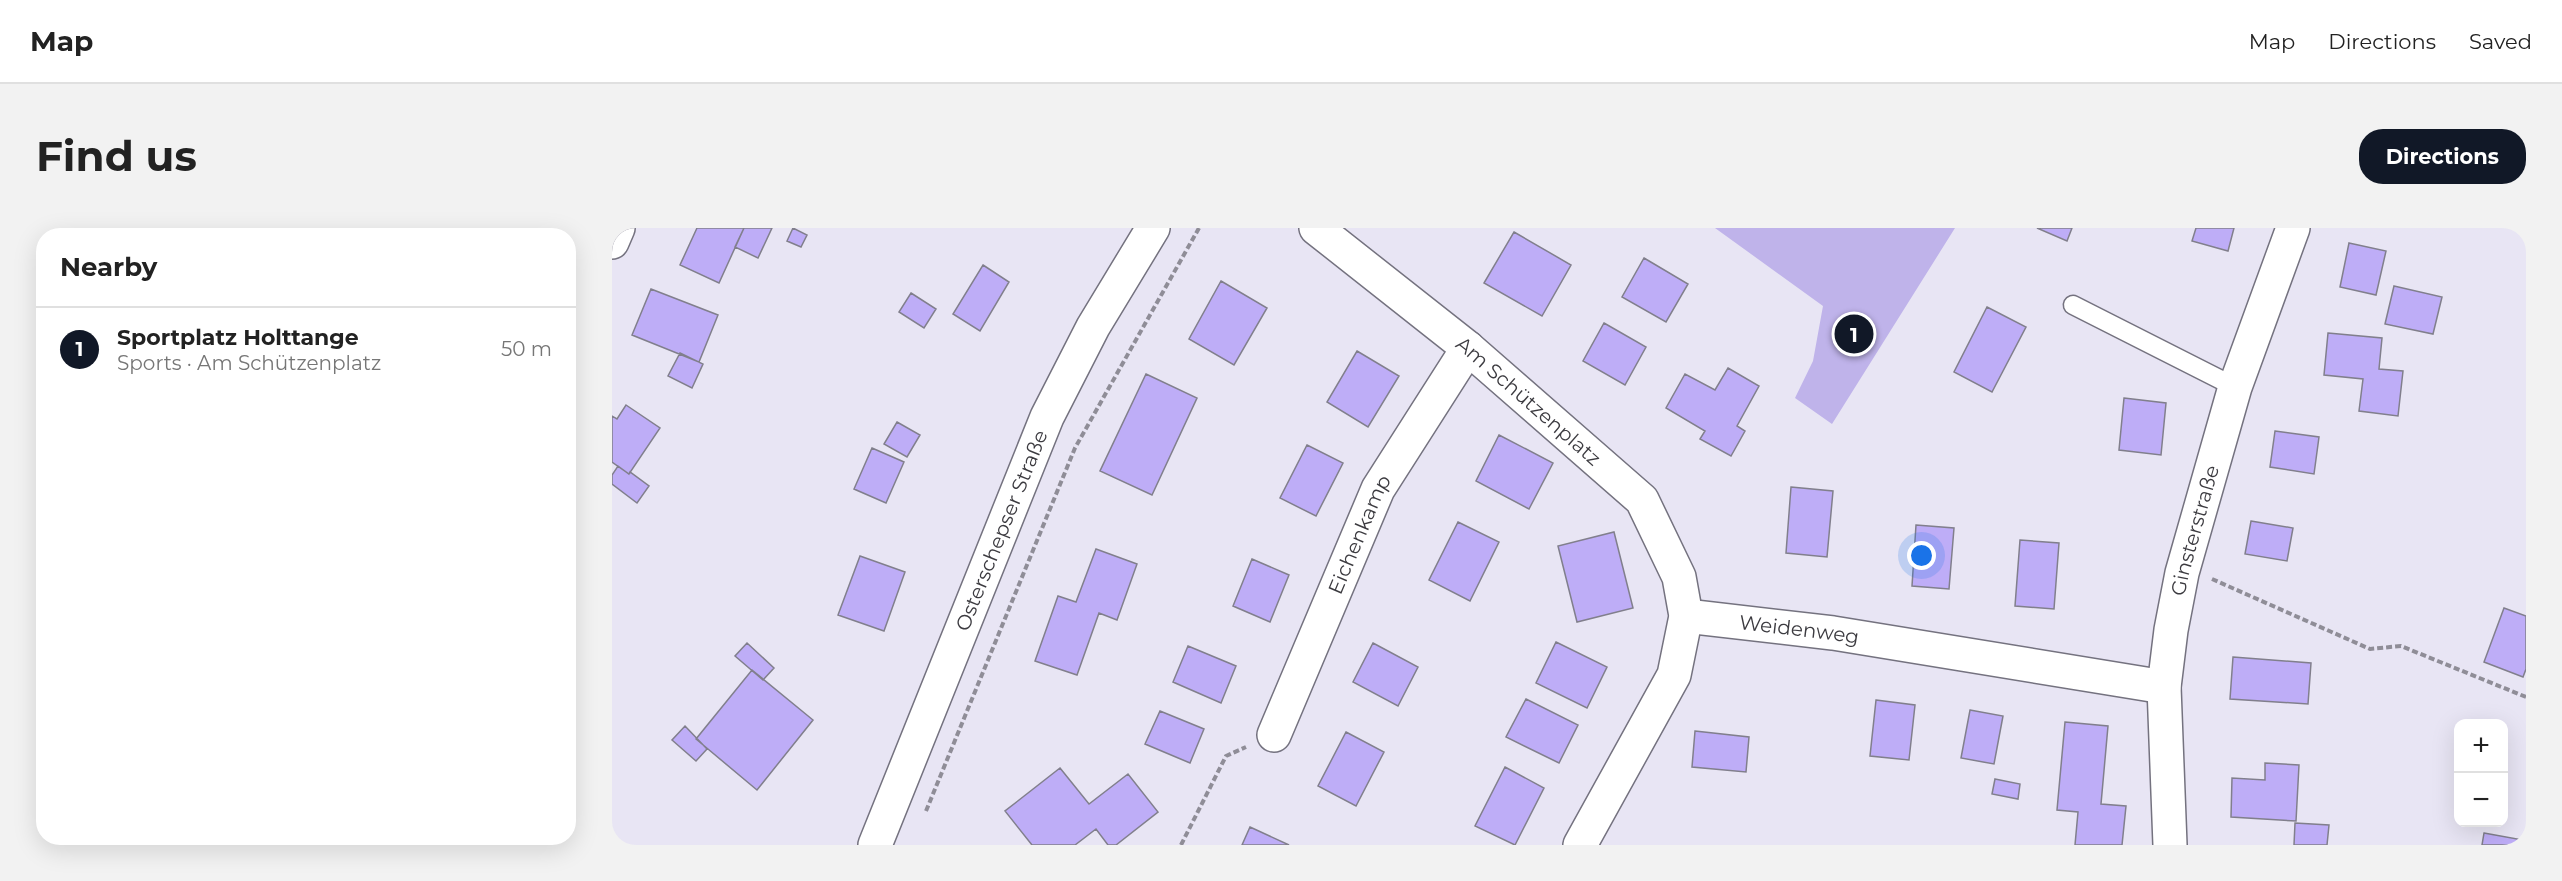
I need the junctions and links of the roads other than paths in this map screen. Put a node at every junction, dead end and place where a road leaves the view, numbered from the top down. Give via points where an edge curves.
1 (618, 228) edge
2 (1154, 228) edge
3 (1316, 228) edge
4 (2293, 228) edge
5 (612, 242) edge
6 (2073, 305) dead end
7 (1468, 348) junction
8 (2235, 387) junction
9 (1686, 616) junction
10 (2164, 687) junction
11 (1274, 735) road end
12 (875, 845) edge
13 (1580, 845) edge
14 (2170, 845) edge

1 - 5 street
2 - 12 street, Osterschepser Straße via 1093,327 1047,417
3 - 7 street, Am Schützenplatz
4 - 8 street, Ginsterstraße
6 - 8 lane
7 - 9 street, Am Schützenplatz via 1642,500 1679,577
7 - 11 street, Eichenkamp via 1378,489
8 - 10 street, Ginsterstraße via 2182,573
9 - 10 street, Weidenweg via 1833,633
9 - 13 street via 1674,675
10 - 14 street, Ginsterstraße

